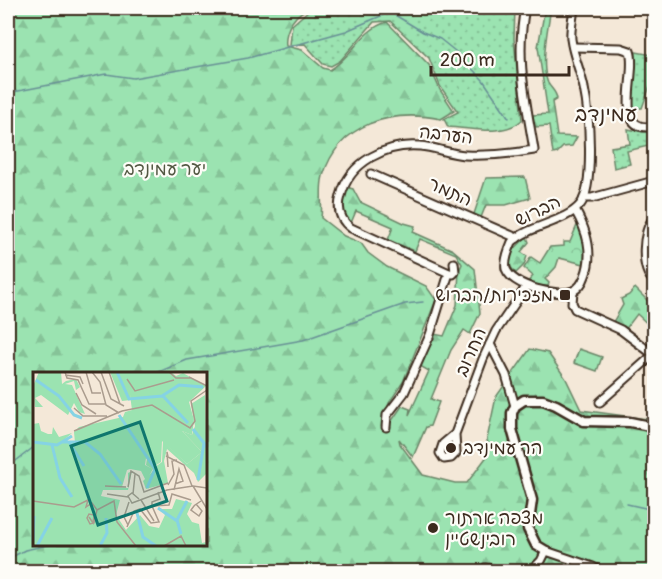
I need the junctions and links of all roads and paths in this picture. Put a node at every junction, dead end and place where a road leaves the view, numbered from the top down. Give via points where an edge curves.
1 (525, 8) edge
2 (574, 8) edge
3 (573, 47) junction
4 (654, 126) edge
5 (371, 174) dead end
6 (654, 181) edge
7 (584, 198) junction
8 (575, 210) junction
9 (654, 218) edge
10 (517, 238) junction
11 (454, 263) dead end
12 (449, 273) junction
13 (654, 281) edge
14 (526, 287) junction
15 (573, 291) junction
16 (490, 344) junction
17 (654, 355) edge
18 (600, 402) dead end
19 (515, 406) junction
20 (386, 427) dead end
21 (654, 427) edge
22 (455, 434) dead end
23 (546, 551) junction
24 (479, 572) edge
25 (510, 572) edge
26 (530, 572) edge
27 (602, 572) edge

1 - 12 street, הערבה via 520,60 534,150 474,155 420,146 396,147 354,170 342,192 340,215 351,228
2 - 3 street
3 - 4 street via 630,51 631,117 641,127
3 - 7 street via 588,109 590,158
5 - 10 street, התמר
6 - 7 street
7 - 8 street
8 - 10 street, הברוש
8 - 15 street, הברוש via 587,237 589,257 584,280
9 - 13 street via 648,229 644,259 647,274
10 - 14 street, הברוש via 510,247 506,267
11 - 12 street via 456,269
12 - 20 street via 430,335 404,393 387,416
14 - 15 street
14 - 16 street, החרוב
15 - 17 street via 577,310 618,327
16 - 19 street via 506,375
16 - 22 street, החרוב
17 - 18 street
19 - 21 main road via 524,400 543,400 584,421
19 - 23 main road via 512,429 532,500 528,529 536,545
23 - 26 street
23 - 27 street
24 - 25 street via 485,568

